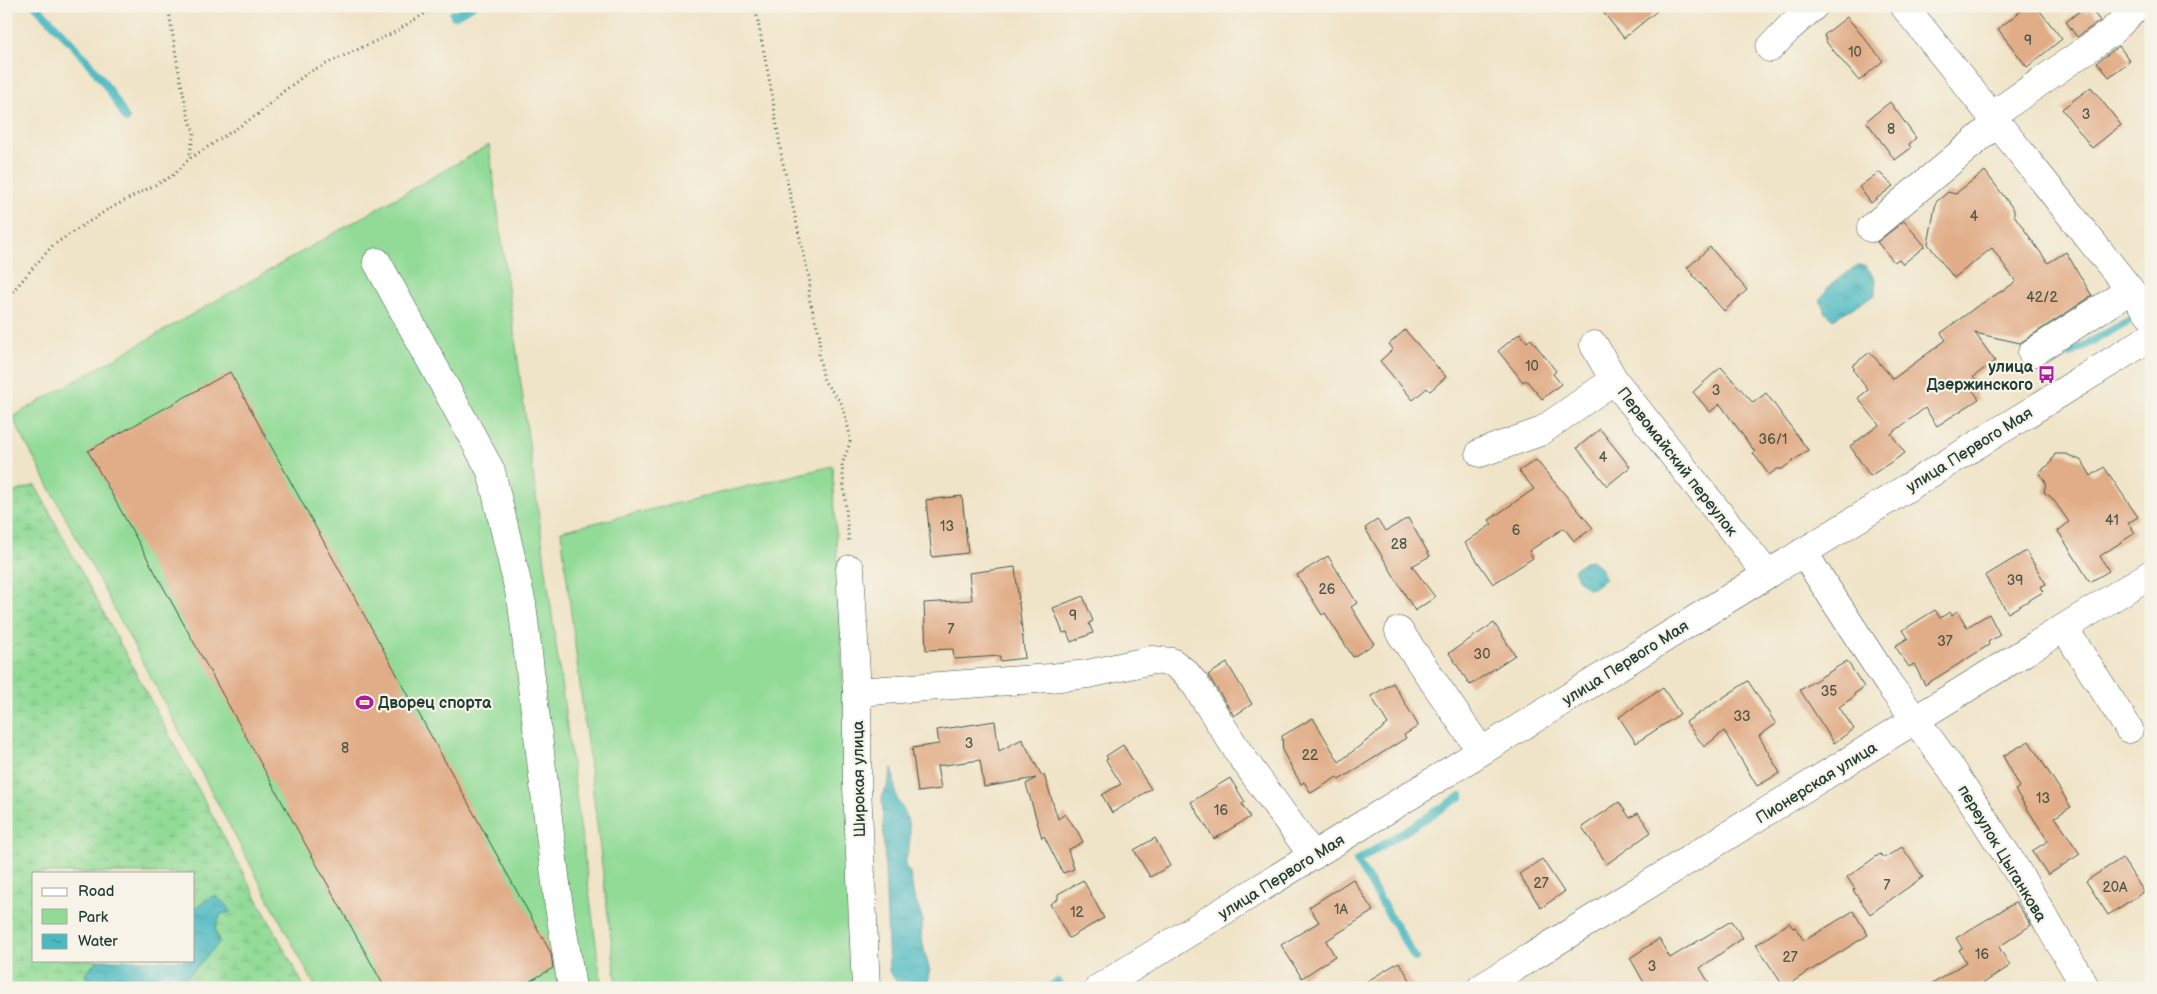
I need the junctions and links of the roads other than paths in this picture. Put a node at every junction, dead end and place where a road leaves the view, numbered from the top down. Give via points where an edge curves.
1 (1814, 6) edge
2 (1904, 6) edge
3 (2138, 6) edge
4 (1770, 48) dead end
5 (1995, 119) junction
6 (1871, 228) dead end
7 (377, 262) dead end
8 (2130, 290) junction
9 (2151, 316) edge
10 (2151, 337) edge
11 (1594, 346) dead end
12 (2032, 353) dead end
13 (1614, 380) junction
14 (1480, 453) dead end
15 (1803, 552) junction
16 (850, 569) road end
17 (1767, 574) junction
18 (2151, 574) edge
19 (2064, 628) junction
20 (1399, 631) dead end
21 (857, 692) junction
22 (1916, 720) junction
23 (2130, 729) dead end
24 (1481, 751) junction
25 (1313, 856) junction
26 (572, 988) edge
27 (866, 988) edge
28 (1099, 988) edge
29 (1481, 988) edge
30 (2086, 988) edge

1 - 4 street
2 - 5 street
3 - 5 street via 2110,33
5 - 6 street
5 - 8 street
7 - 26 street via 491,471 522,604 558,900
8 - 9 street
8 - 12 street
10 - 15 street, улица Первого Мая
11 - 13 street, Первомайский переулок
13 - 14 street via 1540,432
13 - 17 street, Первомайский переулок
15 - 17 street, улица Первого Мая
15 - 22 street, переулок Цыганкова via 1888,683
16 - 21 street, Широкая улица
17 - 24 street, улица Первого Мая
18 - 19 street, Пионерская улица
19 - 22 street, Пионерская улица
19 - 23 street
20 - 24 street
21 - 25 street via 1050,678 1088,674 1152,660 1172,662 1195,684 1239,753
21 - 27 street, Широкая улица via 857,786
22 - 29 street, Пионерская улица
22 - 30 street, переулок Цыганкова via 2014,866
24 - 25 street, улица Первого Мая
25 - 28 street, улица Первого Мая

